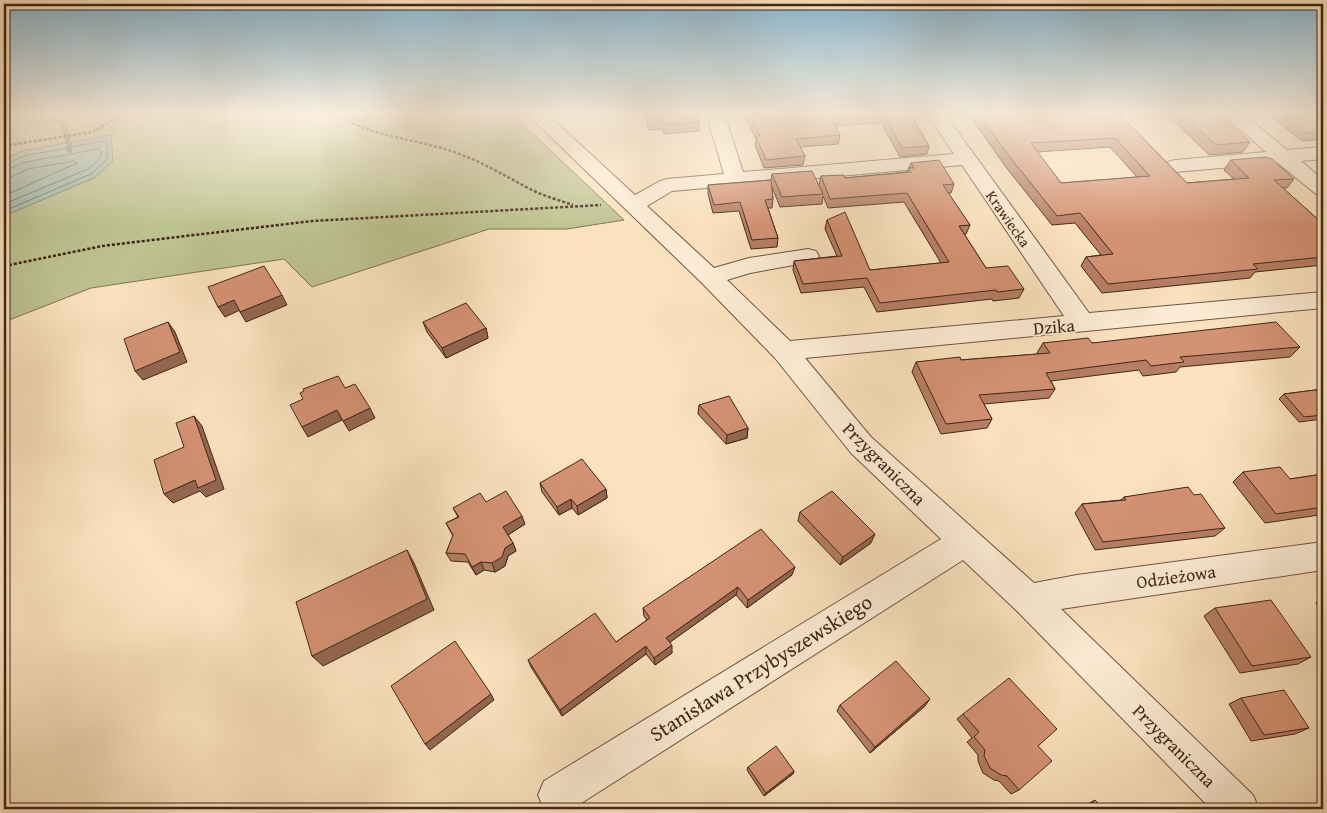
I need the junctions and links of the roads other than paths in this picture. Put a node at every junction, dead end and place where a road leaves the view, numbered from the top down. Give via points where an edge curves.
1 (576, 151) edge
2 (727, 151) edge
3 (961, 151) edge
4 (1277, 151) edge
5 (1323, 153) edge
6 (1282, 155) junction
7 (966, 159) junction
8 (1175, 166) dead end
9 (735, 178) junction
10 (1323, 190) edge
11 (634, 205) junction
12 (808, 256) dead end
13 (710, 277) junction
14 (1323, 300) edge
15 (1083, 324) junction
16 (784, 351) junction
17 (964, 542) junction
18 (1323, 556) edge
19 (1028, 600) junction
20 (558, 795) dead end
21 (1238, 809) edge

1 - 11 street, Przygraniczna
2 - 9 street
3 - 7 street, Krawiecka
4 - 6 street
5 - 6 street
6 - 8 street
6 - 10 street
7 - 9 street
7 - 15 street, Krawiecka
9 - 11 street via 667,184
11 - 13 street, Przygraniczna
12 - 13 street via 749,266
13 - 16 street, Przygraniczna
14 - 15 street, Dzika
15 - 16 street, Dzika
16 - 17 street, Przygraniczna via 861,445
17 - 19 street, Przygraniczna
17 - 20 street, Stanisława Przybyszewskiego
18 - 19 street, Odzieżowa
19 - 21 street, Przygraniczna

